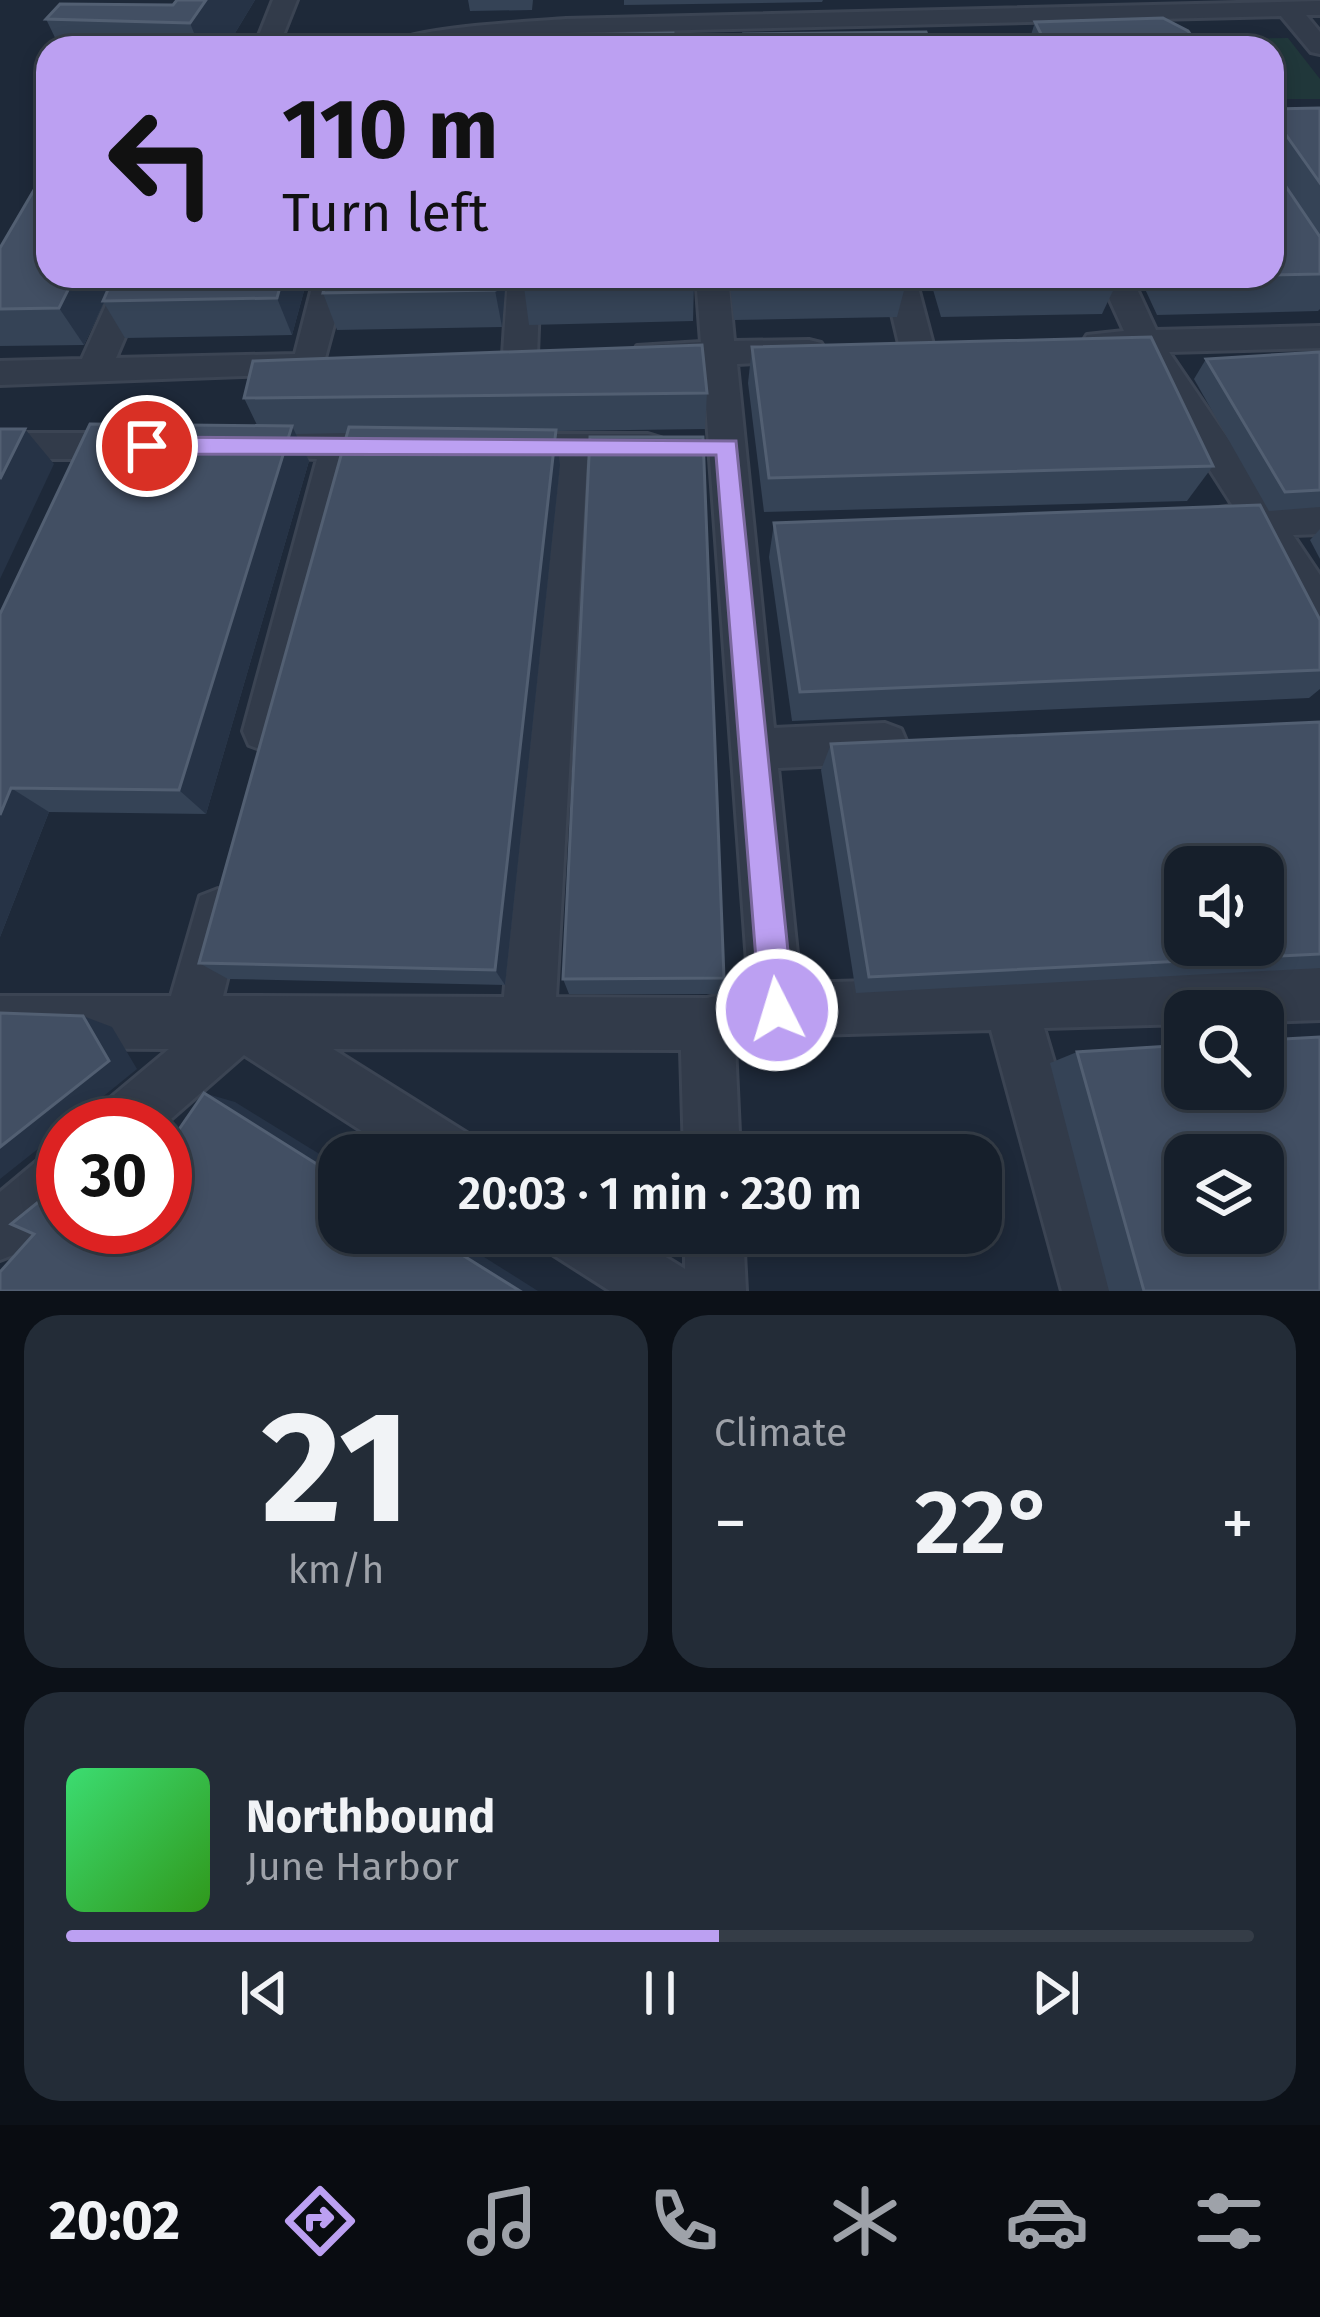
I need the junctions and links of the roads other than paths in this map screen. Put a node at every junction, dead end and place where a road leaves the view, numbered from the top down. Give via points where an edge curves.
1 (285, 0) edge
2 (1168, 5) edge
3 (1307, 16) edge
4 (999, 23) edge
5 (271, 36) edge
6 (477, 36) edge
7 (799, 36) edge
8 (1320, 46) edge
9 (130, 288) edge
10 (328, 288) edge
11 (522, 288) edge
12 (713, 288) edge
13 (903, 288) edge
14 (1120, 288) edge
15 (1320, 337) edge
16 (1145, 342) junction
17 (1077, 344) edge
18 (718, 353) junction
19 (564, 354) edge
20 (608, 354) edge
21 (356, 362) edge
22 (309, 364) junction
23 (94, 370) junction
24 (0, 373) edge
25 (0, 446) edge
26 (99, 446) junction
27 (171, 446) edge
28 (219, 446) edge
29 (339, 446) junction
30 (570, 447) junction
31 (727, 447) junction
32 (80, 488) edge
33 (1320, 519) edge
34 (1266, 521) junction
35 (1174, 524) edge
36 (781, 535) edge
37 (735, 536) junction
38 (1320, 608) edge
39 (920, 742) edge
40 (754, 748) junction
41 (256, 769) edge
42 (226, 884) edge
43 (1320, 994) edge
44 (1010, 1003) junction
45 (777, 1010) junction
46 (0, 1022) edge
47 (216, 1023) junction
48 (528, 1023) junction
49 (707, 1024) junction
50 (147, 1098) edge
51 (413, 1134) edge
52 (711, 1134) edge
53 (36, 1200) edge
54 (0, 1231) edge
55 (606, 1254) edge
56 (715, 1254) edge
57 (664, 1291) edge
58 (716, 1291) edge
59 (1092, 1291) edge

1 - 5 street
2 - 3 street
2 - 4 street
3 - 4 street
3 - 8 street
4 - 6 street via 533,28
4 - 7 street
9 - 23 street
10 - 22 street
11 - 19 street via 508,355
12 - 18 street
13 - 18 street via 929,348
14 - 16 street
15 - 16 street
16 - 17 street
16 - 34 street
18 - 20 street
18 - 31 street
21 - 22 street
22 - 23 street
23 - 24 street
25 - 26 street
26 - 27 street
26 - 32 street
28 - 29 street
29 - 30 street
29 - 41 street
30 - 31 street
30 - 48 street
31 - 37 street
33 - 34 street
34 - 35 street
34 - 38 street
36 - 37 street
37 - 40 street
39 - 40 street
40 - 45 street
42 - 47 street
43 - 44 street
44 - 45 street
44 - 59 street
45 - 49 street
46 - 47 street
47 - 48 street
47 - 50 street
47 - 51 street
48 - 49 street
49 - 52 street
53 - 54 street
55 - 57 street
56 - 58 street

